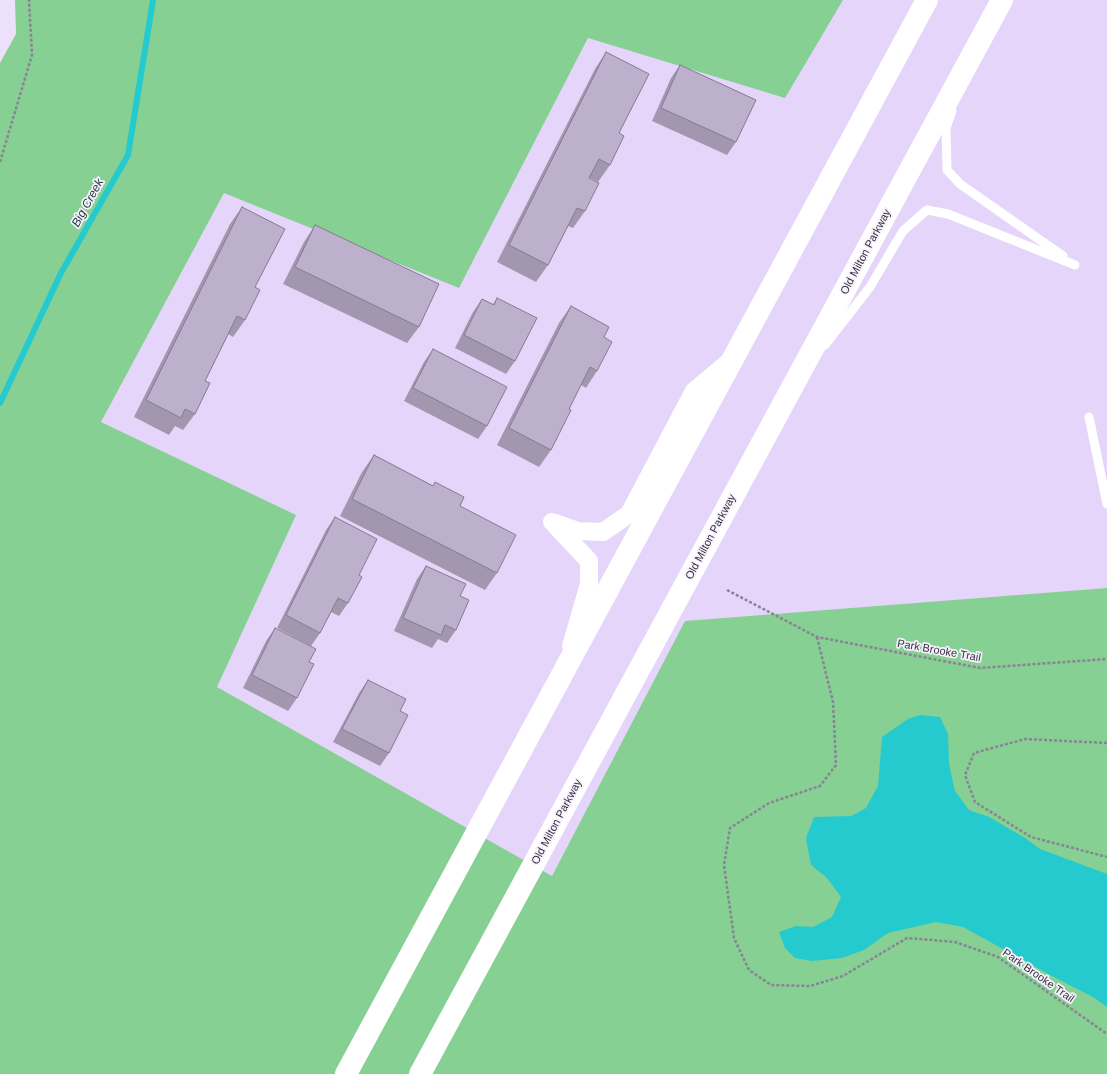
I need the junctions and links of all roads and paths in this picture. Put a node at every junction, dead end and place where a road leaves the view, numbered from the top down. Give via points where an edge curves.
1 (29, 0) edge
2 (927, 0) edge
3 (1002, 0) edge
4 (970, 60) junction
5 (0, 162) edge
6 (733, 358) junction
7 (790, 391) junction
8 (1089, 417) dead end
9 (1107, 504) edge
10 (727, 590) dead end
11 (817, 637) junction
12 (1107, 659) edge
13 (564, 670) junction
14 (1107, 743) edge
15 (1107, 857) edge
16 (1107, 1034) edge
17 (346, 1074) edge
18 (420, 1074) edge

1 - 5 path via 32,55
2 - 6 highway
3 - 4 highway, Old Milton Parkway
4 - 7 highway, Old Milton Parkway
4 - 7 lane via 946,128 947,170 960,184 1075,265 948,214 927,210 903,231 870,287
6 - 13 highway
6 - 13 street via 694,391 629,514 603,532 578,532 552,522 589,561 589,584
7 - 18 highway, Old Milton Parkway
8 - 9 lane
10 - 11 path, Park Brooke Trail
11 - 12 path, Park Brooke Trail via 980,668
11 - 16 path, Park Brooke Trail via 833,702 836,765 820,786 769,803 730,828 724,865 734,938 749,970 771,985 810,986 843,976 907,938 955,942 998,957
13 - 17 highway
14 - 15 path via 1025,740 974,754 965,775 975,802 1031,837

